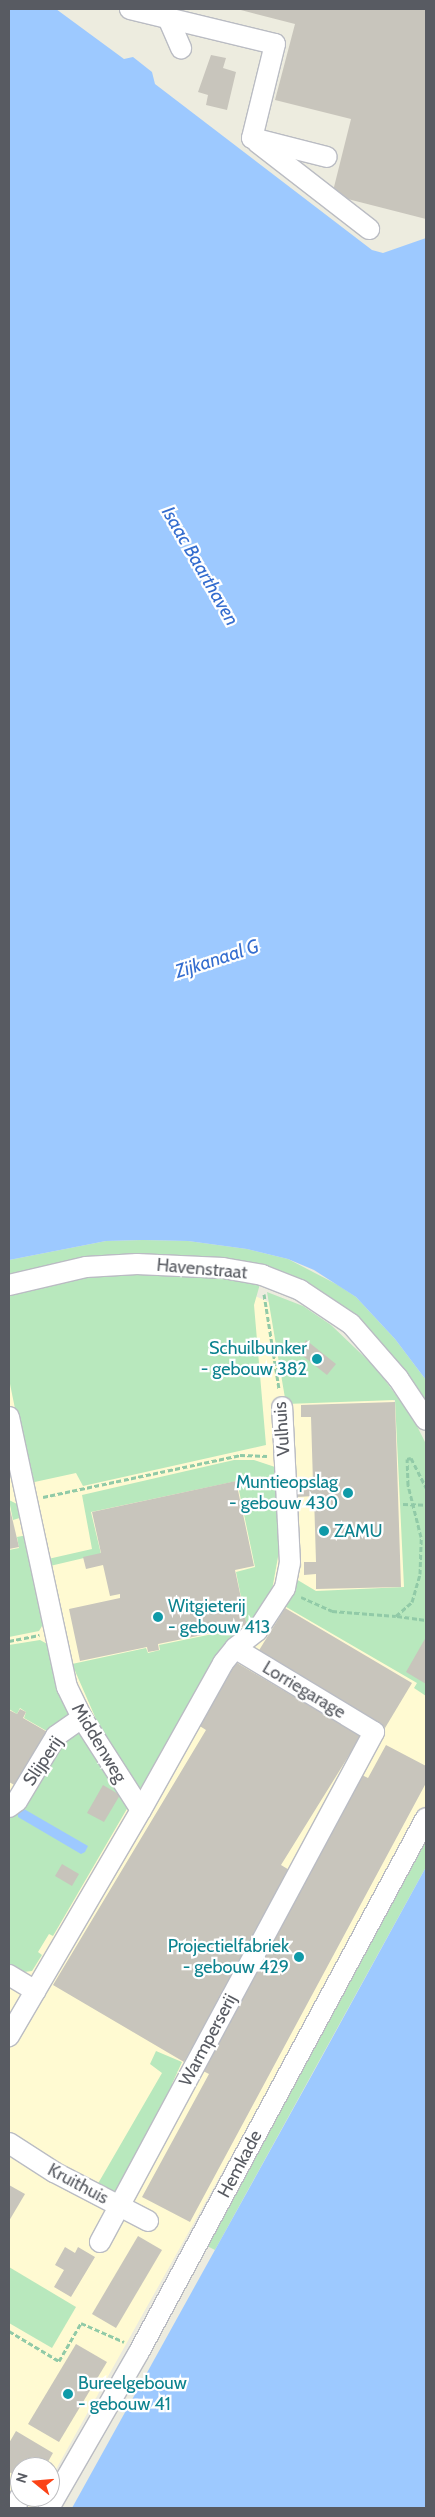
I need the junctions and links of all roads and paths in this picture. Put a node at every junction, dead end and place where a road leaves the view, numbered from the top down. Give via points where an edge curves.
1 (130, 9) edge
2 (165, 13) edge
3 (181, 48) dead end
4 (252, 138) junction
5 (327, 157) dead end
6 (369, 229) dead end
7 (262, 1275) junction
8 (9, 1285) edge
9 (282, 1407) joint
10 (9, 1417) edge
11 (426, 1420) edge
12 (285, 1457) junction
13 (426, 1488) edge
14 (21, 1496) edge
15 (413, 1503) junction
16 (403, 1504) dead end
17 (426, 1504) edge
18 (285, 1588) junction
19 (396, 1616) junction
20 (426, 1620) edge
21 (54, 1632) junction
22 (9, 1641) edge
23 (235, 1648) junction
24 (82, 1718) junction
25 (374, 1732) joint
26 (9, 1807) edge
27 (141, 1810) junction
28 (426, 1818) edge
29 (9, 1975) edge
30 (36, 1991) junction
31 (9, 2036) edge
32 (9, 2143) edge
33 (120, 2206) junction
34 (148, 2221) dead end
35 (100, 2242) dead end
36 (9, 2331) edge
37 (139, 2352) junction
38 (49, 2508) edge

1 - 2 street
2 - 3 street
2 - 4 street via 275,44
4 - 5 street
4 - 6 street
7 - 8 street, Havenstraat via 223,1268 137,1264 86,1267
7 - 9 path, Vulhuis
7 - 11 street, Havenstraat via 300,1290 351,1324 398,1378
9 - 12 street, Vulhuis
10 - 14 street, Middenweg
12 - 14 path via 240,1455
12 - 18 street, Vulhuis via 290,1563
13 - 15 path via 411,1458 407,1459
14 - 21 street, Middenweg
15 - 16 path
15 - 17 path
15 - 19 path via 421,1537 420,1574 412,1602
18 - 19 path via 332,1611
18 - 23 street, Vulhuis via 257,1631
19 - 20 path
21 - 22 path
21 - 24 street, Middenweg via 67,1687
23 - 25 street, Lorriegarage
23 - 27 street, Vulhuis via 223,1663
24 - 26 street, Slijperij via 56,1736 17,1801
24 - 27 street, Middenweg
25 - 33 street, Warmperserij
27 - 30 street
28 - 37 street, Hemkade
29 - 30 street
30 - 31 street
32 - 33 street, Kruithuis via 54,2172
33 - 34 street, Kruithuis
33 - 35 street, Warmperserij
36 - 37 path via 59,2361 82,2323
37 - 38 street, Hemkade

